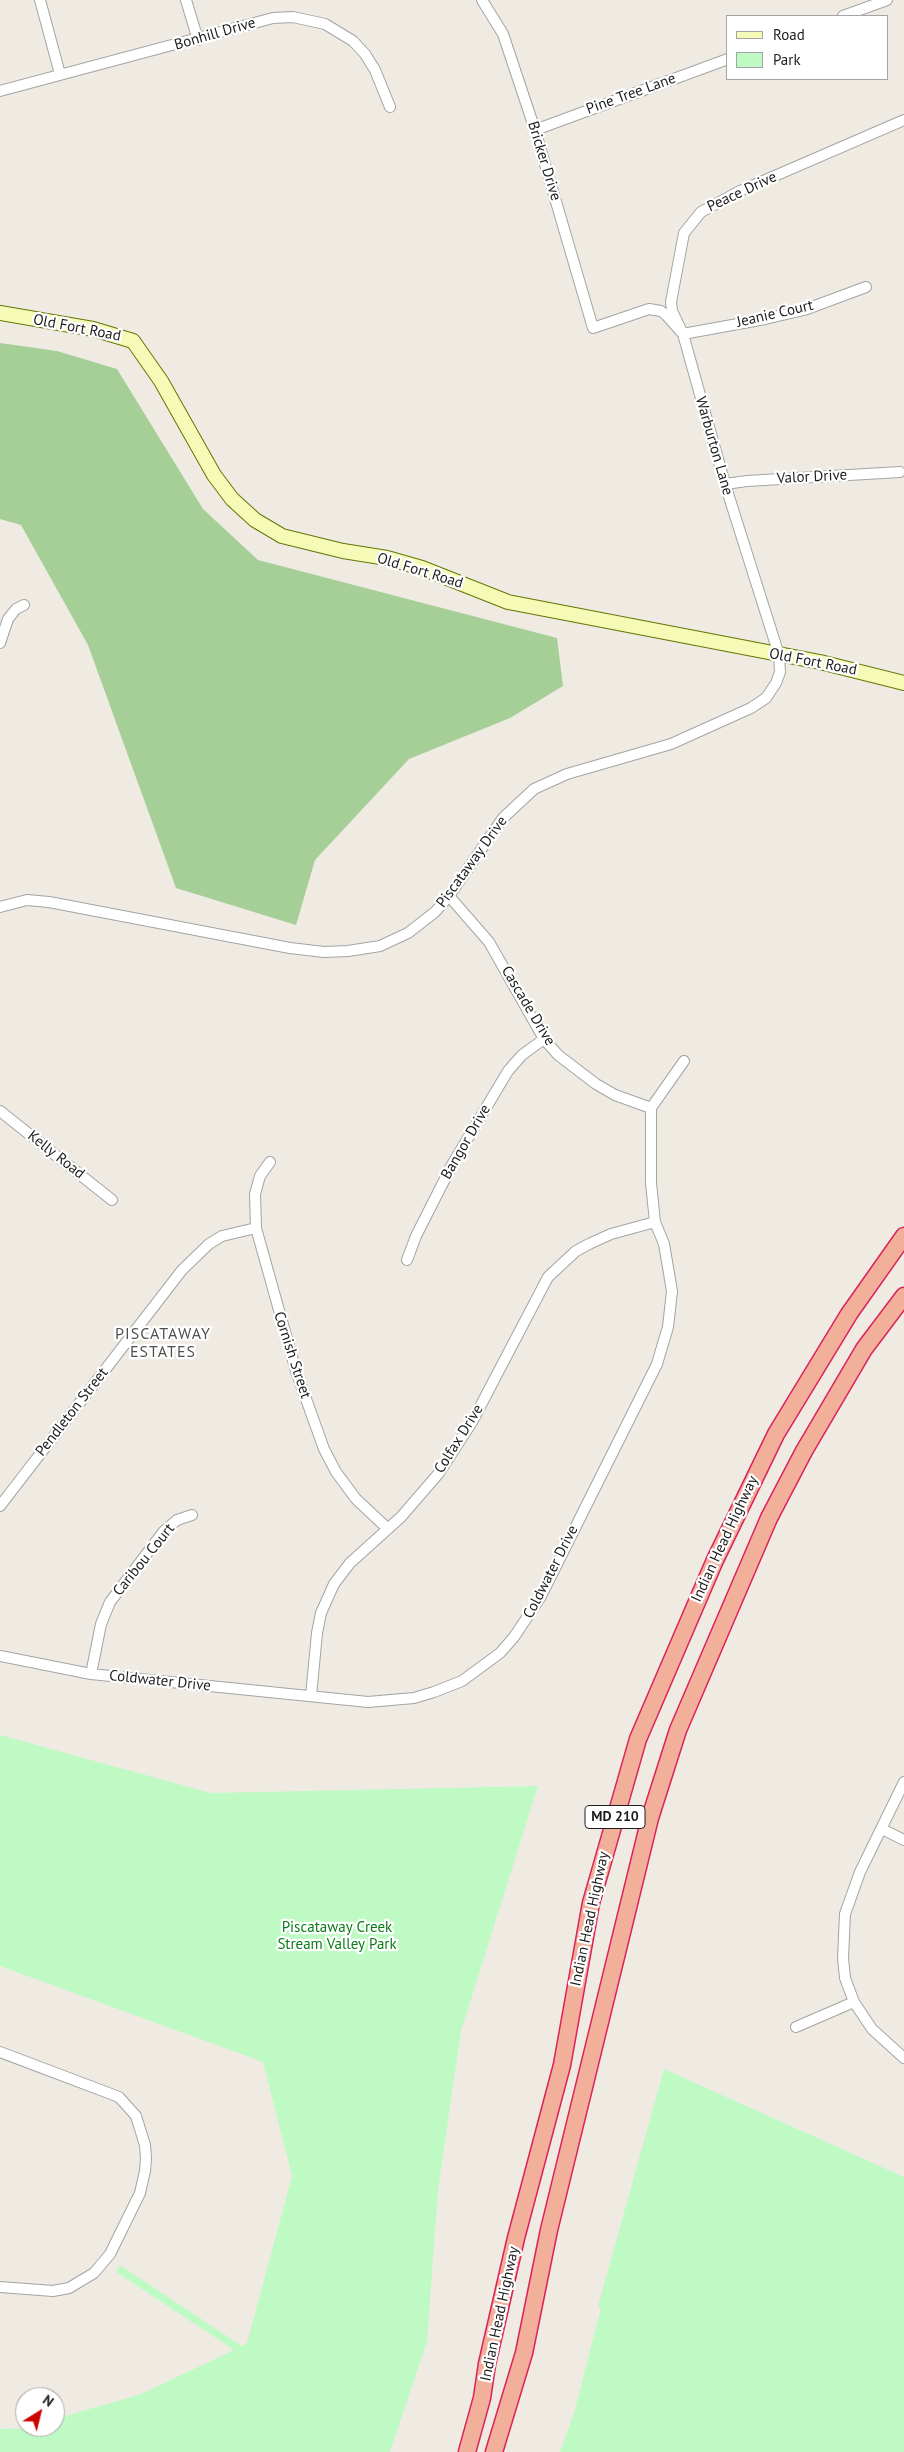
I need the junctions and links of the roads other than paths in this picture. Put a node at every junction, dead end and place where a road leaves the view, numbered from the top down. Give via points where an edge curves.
1 (40, 0) edge
2 (186, 0) edge
3 (482, 0) edge
4 (887, 0) edge
5 (846, 15) edge
6 (198, 40) junction
7 (726, 60) edge
8 (60, 74) junction
9 (0, 92) edge
10 (390, 107) dead end
11 (904, 120) edge
12 (535, 130) junction
13 (866, 287) dead end
14 (0, 313) edge
15 (593, 328) joint
16 (683, 334) junction
17 (900, 472) dead end
18 (725, 484) junction
19 (24, 605) dead end
20 (0, 643) edge
21 (778, 656) junction
22 (904, 683) edge
23 (449, 896) junction
24 (0, 907) edge
25 (544, 1039) junction
26 (684, 1061) dead end
27 (651, 1108) junction
28 (0, 1110) edge
29 (270, 1162) dead end
30 (112, 1200) dead end
31 (655, 1222) junction
32 (256, 1228) junction
33 (904, 1236) edge
34 (407, 1260) dead end
35 (904, 1296) edge
36 (0, 1506) edge
37 (192, 1515) dead end
38 (387, 1528) junction
39 (0, 1656) edge
40 (91, 1674) junction
41 (311, 1696) junction
42 (904, 1782) edge
43 (882, 1829) junction
44 (904, 1840) edge
45 (854, 2002) junction
46 (796, 2027) dead end
47 (0, 2052) edge
48 (904, 2058) edge
49 (0, 2286) edge
50 (467, 2452) edge
51 (494, 2452) edge

1 - 8 street
2 - 6 street
3 - 12 street, Bricker Drive via 503,34
4 - 5 street
6 - 8 street, Bonhill Drive
6 - 10 street, Bonhill Drive via 274,18 293,16 325,24 353,41 365,54
7 - 12 street, Pine Tree Lane
8 - 9 street, Bonhill Drive
11 - 16 street, Peace Drive via 740,191 695,217 680,244 671,302
12 - 15 street, Bricker Drive
13 - 16 street, Jeanie Court via 804,310
14 - 21 main road, Old Fort Road via 93,329 133,341 161,381 214,475 232,499 256,520 282,536 413,566 508,602
15 - 16 street, Warburton Lane via 649,309 661,311
16 - 18 street, Warburton Lane
17 - 18 street, Valor Drive
18 - 21 street, Warburton Lane
19 - 20 street via 8,619
21 - 22 main road, Old Fort Road via 860,671
21 - 23 street, Piscataway Drive via 780,672 776,684 766,698 751,708 671,744 567,774 534,789 502,818
23 - 24 street, Piscataway Drive via 420,924 393,941 364,949 324,952 59,903 27,900
23 - 25 street, Cascade Drive via 489,942
25 - 27 street, Cascade Drive via 570,1066 596,1084
25 - 34 street, Bangor Drive via 522,1055 508,1071 453,1163
26 - 27 street
27 - 31 street, Coldwater Drive via 650,1167
28 - 30 street, Kelly Road
29 - 32 street, Cornish Street via 260,1176 254,1194
31 - 38 street, Colfax Drive via 611,1234 589,1244 576,1251 548,1277 454,1450 415,1501
31 - 41 street, Coldwater Drive via 666,1252 672,1291 668,1328 657,1364 540,1598 514,1637 500,1653 462,1681 414,1698 368,1702
32 - 36 street, Pendleton Street via 222,1236 182,1270
32 - 38 street, Cornish Street via 296,1371 324,1449 356,1499
33 - 50 highway, Indian Head Highway / MD 210 via 849,1314 776,1434 715,1560 638,1739 591,1902 562,2065 516,2238 482,2398
35 - 51 highway, Indian Head Highway / MD 210 via 864,1350 804,1451 769,1518 678,1730 650,1818 572,2136 524,2353
37 - 40 street, Caribou Court via 177,1520 164,1531 110,1602 100,1624
38 - 41 street, Colfax Drive via 350,1563 327,1598 316,1632
39 - 40 street, Coldwater Drive
40 - 41 street, Coldwater Drive
42 - 43 street
43 - 44 street
43 - 45 street via 860,1872 845,1914 843,1964
45 - 46 street
45 - 48 street via 872,2030
47 - 49 street via 119,2097 136,2116 146,2158 140,2193 110,2254 94,2273 69,2288 53,2291

